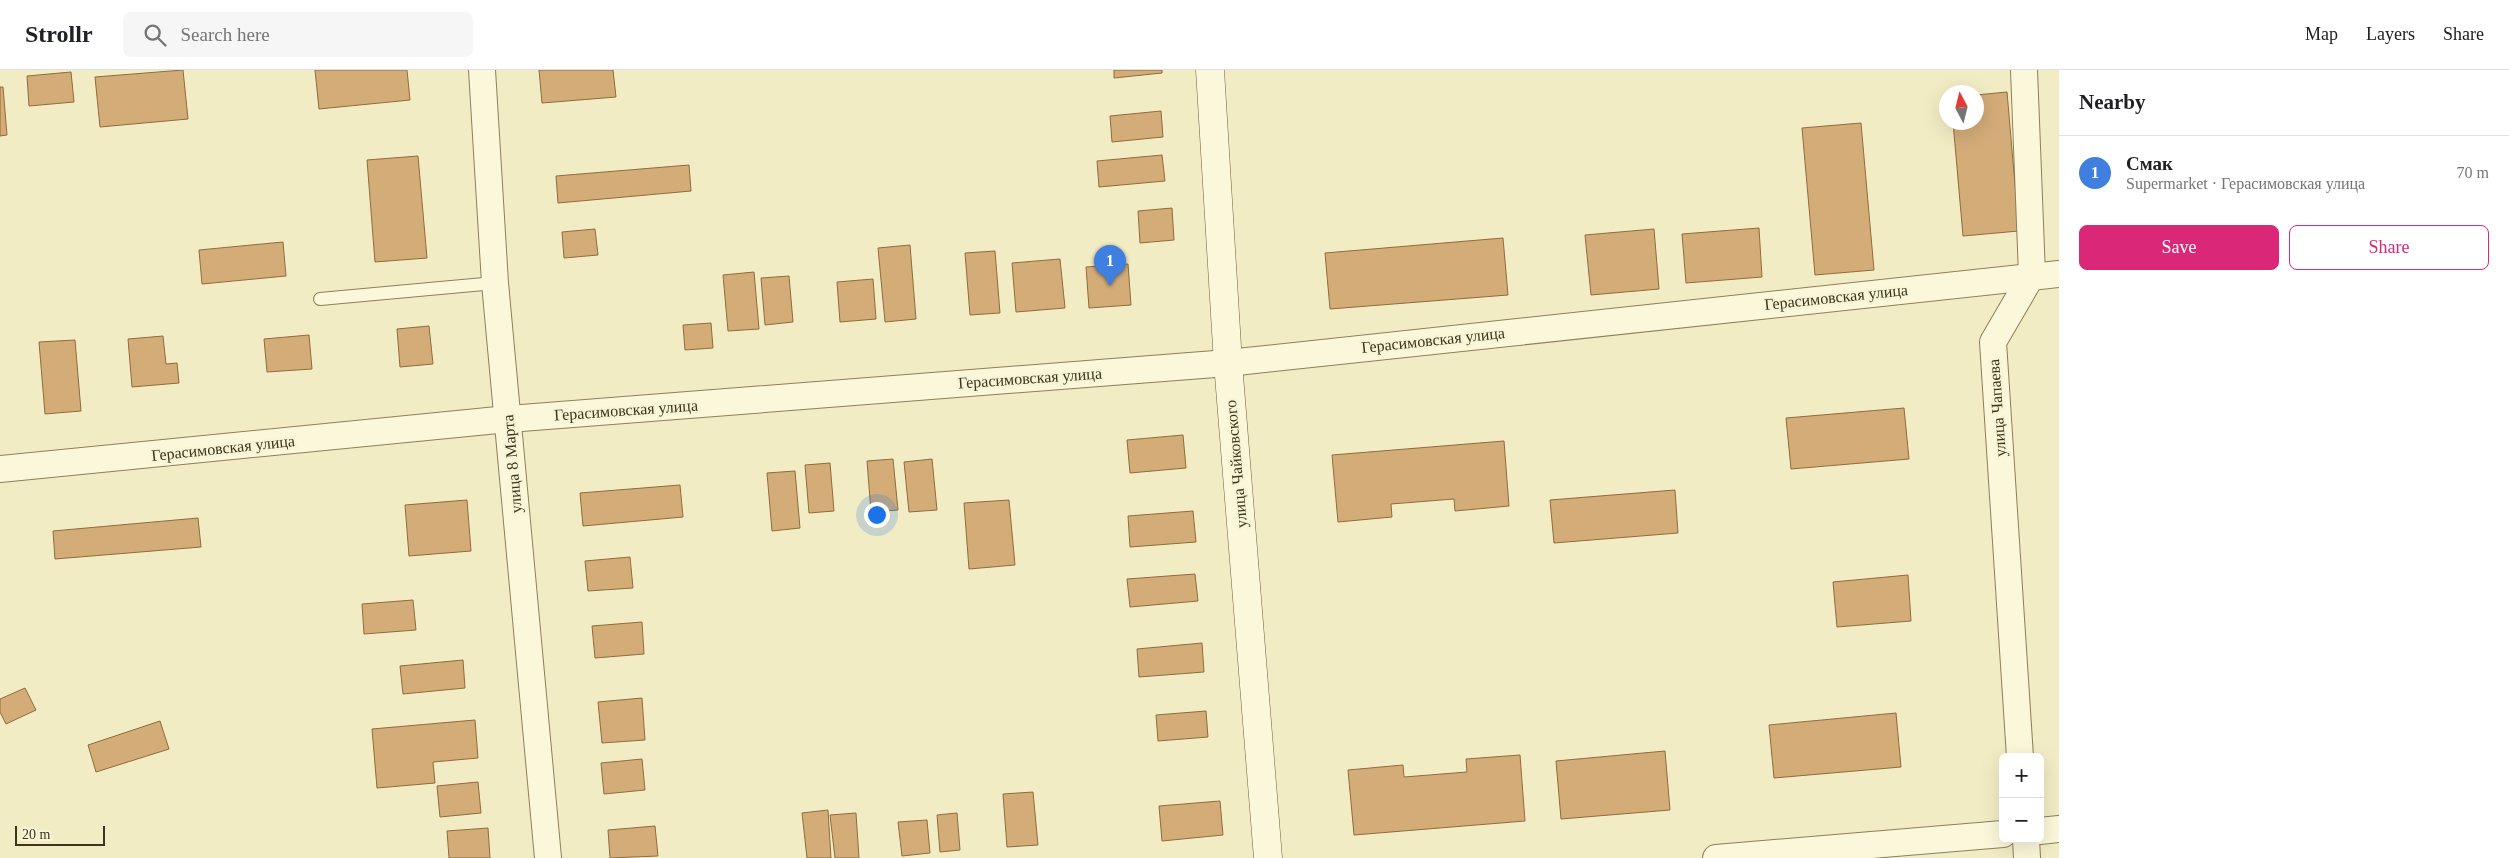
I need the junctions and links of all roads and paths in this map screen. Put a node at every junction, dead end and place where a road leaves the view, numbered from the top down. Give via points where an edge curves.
1 (482, 70) edge
2 (1210, 70) edge
3 (2024, 70) edge
4 (2059, 274) edge
5 (2032, 275) junction
6 (495, 283) junction
7 (320, 299) dead end
8 (1228, 363) junction
9 (508, 420) junction
10 (0, 470) edge
11 (2020, 753) edge
12 (2059, 829) edge
13 (2044, 830) edge
14 (1999, 834) edge
15 (2026, 843) edge
16 (548, 858) edge
17 (1268, 858) edge
18 (1716, 858) edge
19 (2027, 858) edge

1 - 6 street, улица 8 Марта
2 - 8 street, улица Чайковского
3 - 5 street
4 - 5 street, Герасимовская улица
5 - 8 street, Герасимовская улица
5 - 11 street, улица Чапаева via 1993,342
6 - 7 lane
6 - 9 street, улица 8 Марта
8 - 9 street, Герасимовская улица
8 - 17 street, улица Чайковского
9 - 10 street, Герасимовская улица
9 - 16 street, улица 8 Марта
12 - 13 street
14 - 18 street
15 - 19 street

